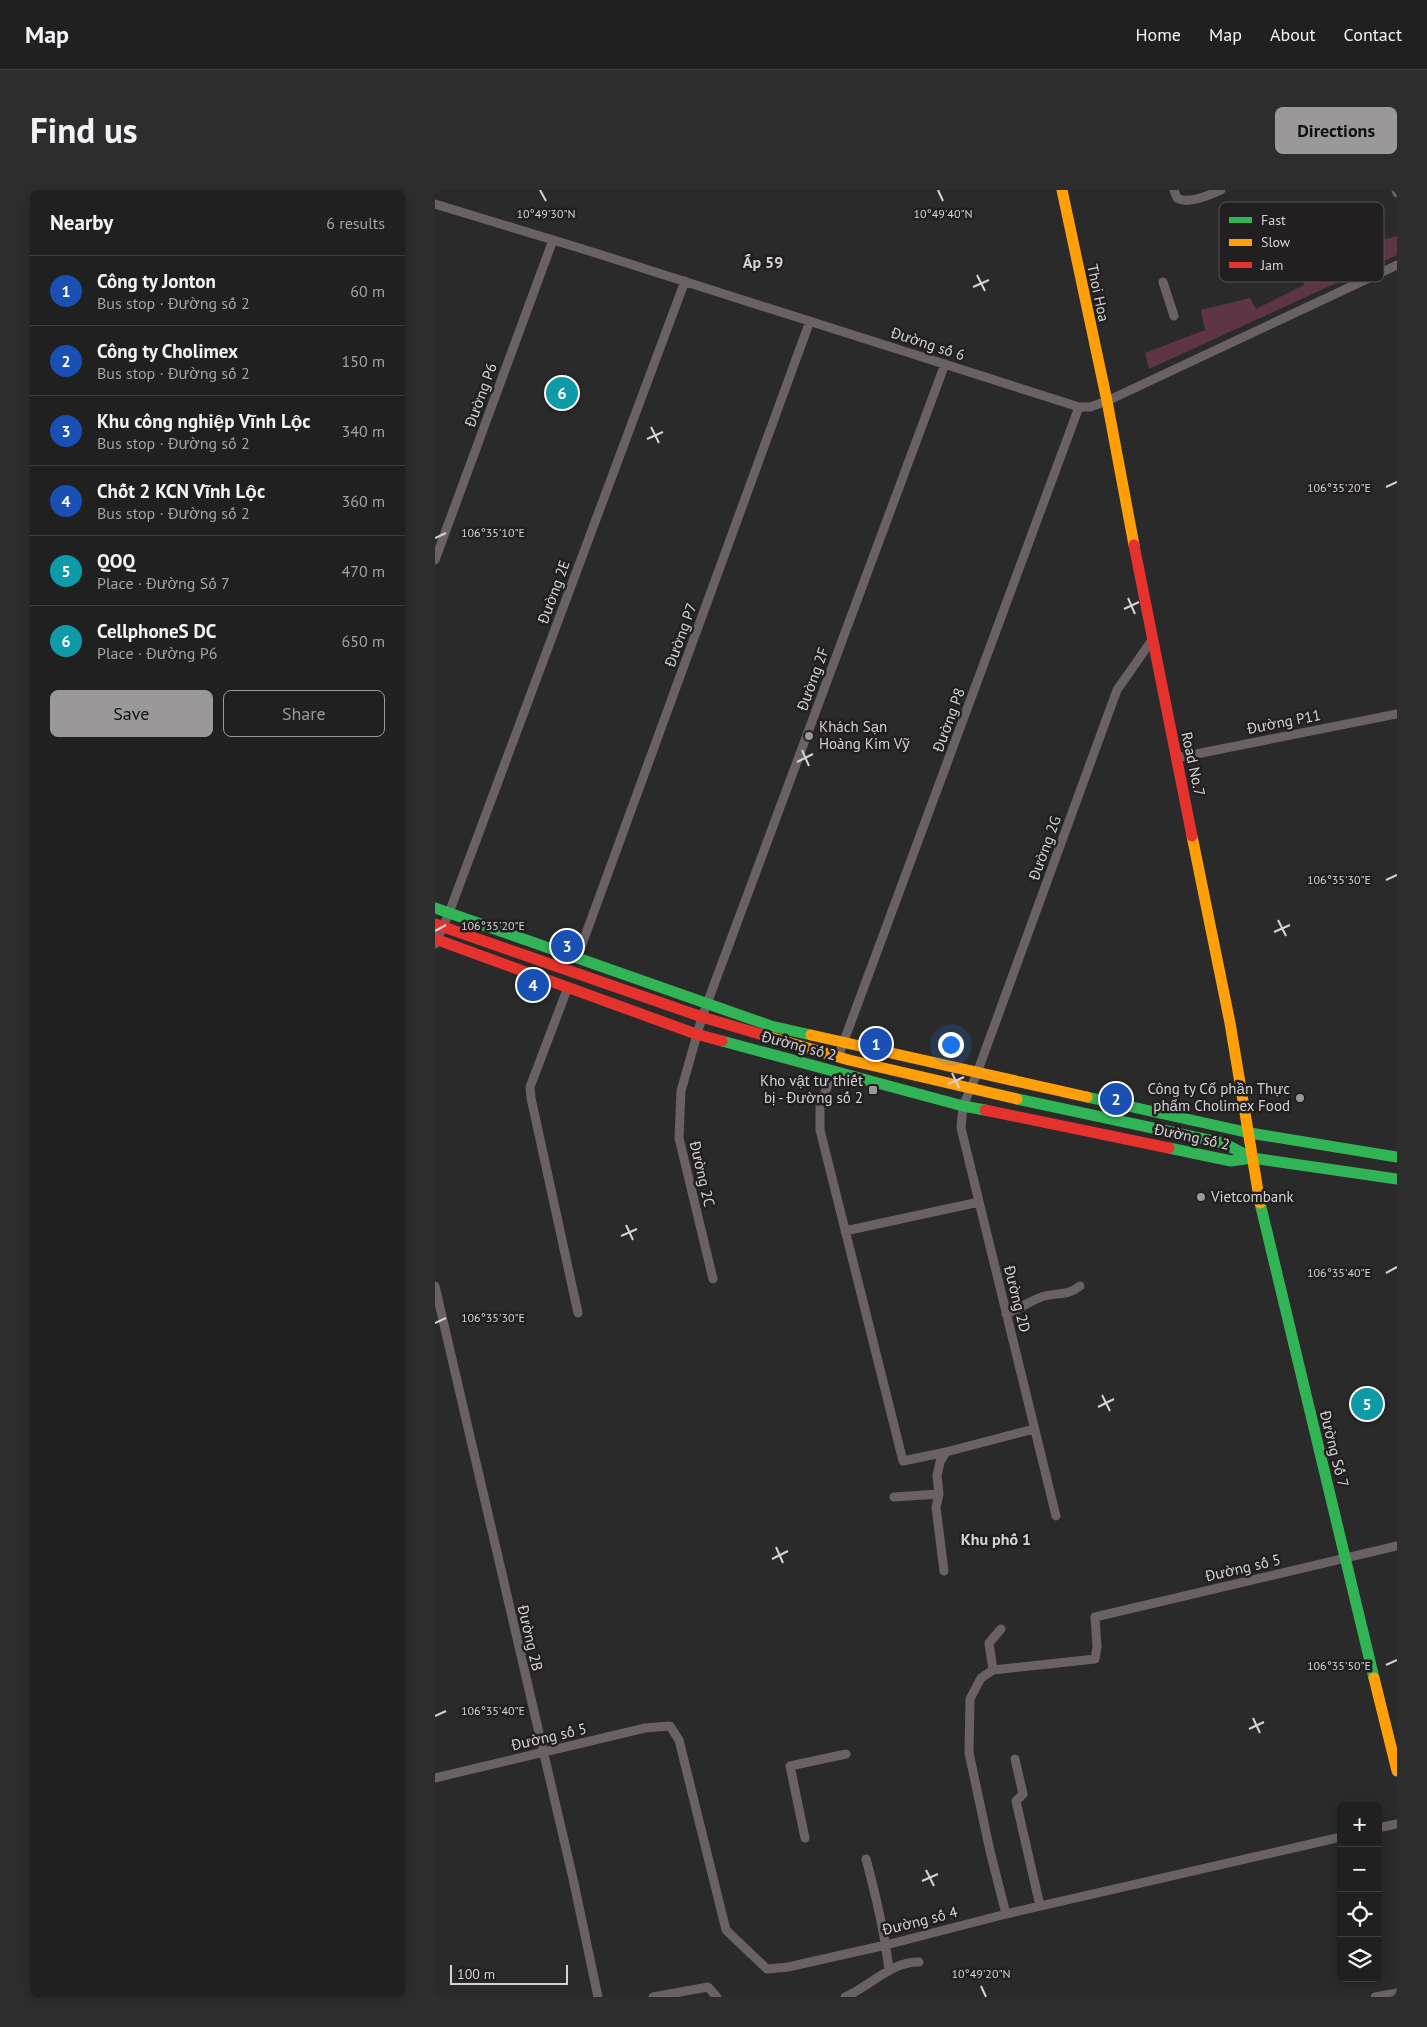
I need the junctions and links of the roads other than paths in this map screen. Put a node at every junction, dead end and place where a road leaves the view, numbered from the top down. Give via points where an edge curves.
1 (1062, 190) edge
2 (1174, 190) edge
3 (1221, 190) edge
4 (435, 204) edge
5 (553, 240) junction
6 (1397, 265) edge
7 (1384, 271) edge
8 (685, 281) junction
9 (1163, 282) dead end
10 (1361, 282) edge
11 (1174, 316) dead end
12 (810, 321) junction
13 (945, 364) junction
14 (1107, 401) junction
15 (1079, 407) junction
16 (435, 560) edge
17 (1152, 640) junction
18 (1397, 714) edge
19 (1176, 758) junction
20 (435, 908) edge
21 (449, 913) junction
22 (439, 925) edge
23 (435, 941) edge
24 (577, 958) junction
25 (568, 988) junction
26 (707, 1004) junction
27 (702, 1017) junction
28 (696, 1034) junction
29 (844, 1043) junction
30 (838, 1057) junction
31 (833, 1071) junction
32 (977, 1073) junction
33 (970, 1089) junction
34 (963, 1106) junction
35 (1250, 1133) junction
36 (1223, 1143) junction
37 (1397, 1156) edge
38 (1253, 1158) junction
39 (1397, 1179) edge
40 (979, 1202) junction
41 (845, 1231) junction
42 (713, 1279) dead end
43 (435, 1286) edge
44 (1080, 1286) dead end
45 (578, 1313) dead end
46 (1006, 1314) junction
47 (1034, 1429) junction
48 (946, 1452) junction
49 (939, 1494) junction
50 (894, 1497) dead end
51 (1056, 1516) dead end
52 (1397, 1546) edge
53 (1346, 1558) junction
54 (944, 1571) dead end
55 (1001, 1629) dead end
56 (993, 1670) junction
57 (670, 1726) joint
58 (543, 1753) junction
59 (846, 1754) dead end
60 (1015, 1759) dead end
61 (1397, 1771) edge
62 (435, 1778) edge
63 (1397, 1824) edge
64 (1382, 1827) edge
65 (1337, 1837) edge
66 (805, 1838) dead end
67 (866, 1859) dead end
68 (1040, 1906) junction
69 (1006, 1914) junction
70 (886, 1945) junction
71 (919, 1962) dead end
72 (889, 1971) junction
73 (1397, 1993) edge
74 (598, 1997) edge
75 (653, 1997) edge
76 (717, 1997) edge
77 (845, 1997) edge
78 (1375, 1997) edge

1 - 14 main road, Thoi Hoa
2 - 3 street via 1177,198 1182,200
4 - 5 street, Đường số 6
5 - 8 street, Đường số 6
5 - 16 street, Đường P6
6 - 7 street, Đường số 6
8 - 12 street, Đường số 6
8 - 21 street, Đường 2E
9 - 11 street
10 - 14 street, Đường số 6
12 - 13 street, Đường số 6
12 - 24 street, Đường P7
13 - 15 street, Đường số 6
13 - 26 street, Đường 2F
14 - 15 street, Đường số 6
14 - 17 main road, Road No.7
15 - 29 street, Đường P8
17 - 19 main road, Road No.7
17 - 32 street, Đường 2G via 1117,690
18 - 19 street, Đường P11
19 - 35 main road, Road No.7
20 - 21 main road, Đường số 2
21 - 22 street, Đường 2E
21 - 24 main road, Đường số 2
22 - 23 street
22 - 27 main road, Đường số 2
23 - 25 main road, Đường số 2
24 - 26 main road, Đường số 2
25 - 28 main road, Đường số 2
25 - 45 street via 530,1087
26 - 27 street, Đường 2F
26 - 29 main road, Đường số 2 via 771,1026
27 - 28 street, Đường 2C
27 - 30 main road, Đường số 2
28 - 31 main road, Đường số 2
28 - 42 street, Đường 2C via 681,1090 679,1138
29 - 30 street, Đường P8
29 - 32 main road, Đường số 2
30 - 33 main road, Đường số 2
31 - 34 main road, Đường số 2
31 - 41 street via 821,1106 820,1130
32 - 33 street, Đường 2G
32 - 35 main road, Đường số 2
33 - 34 street, Đường 2D
33 - 36 main road, Đường số 2
34 - 38 main road, Đường số 2 via 1231,1161
34 - 40 street, Đường 2D via 961,1128
35 - 36 main road, Đường số 2
35 - 37 main road, Đường số 2
35 - 38 main road, Đường Số 7
36 - 38 main road, Đường số 2
38 - 39 main road, Đường số 2
38 - 53 main road, Đường Số 7 via 1261,1208
40 - 41 street
40 - 46 street, Đường 2D
41 - 48 street via 903,1461
43 - 58 street, Đường 2B
44 - 46 street via 1069,1294 1039,1297
46 - 47 street, Đường 2D
47 - 48 street
47 - 51 street, Đường 2D
48 - 49 street via 937,1476
49 - 50 street
49 - 54 street via 936,1506
52 - 53 street, Đường số 5
53 - 56 street, Đường số 5 via 1095,1617 1095,1659
53 - 61 main road, Đường Số 7
55 - 56 street via 989,1643
56 - 69 street via 981,1678 970,1699 969,1753
57 - 58 street, Đường số 5 via 645,1728
57 - 70 street, Đường số 4 via 679,1740 726,1930 767,1969
58 - 62 street, Đường số 5
58 - 74 street, Đường 2B
59 - 66 street via 790,1766
60 - 68 street via 1023,1794 1017,1802
63 - 64 street
65 - 68 street, Đường số 4
67 - 70 street
68 - 69 street, Đường số 4
69 - 70 street, Đường số 4
70 - 72 street
71 - 72 street via 910,1961
72 - 77 street
73 - 78 street
75 - 76 street via 708,1987

